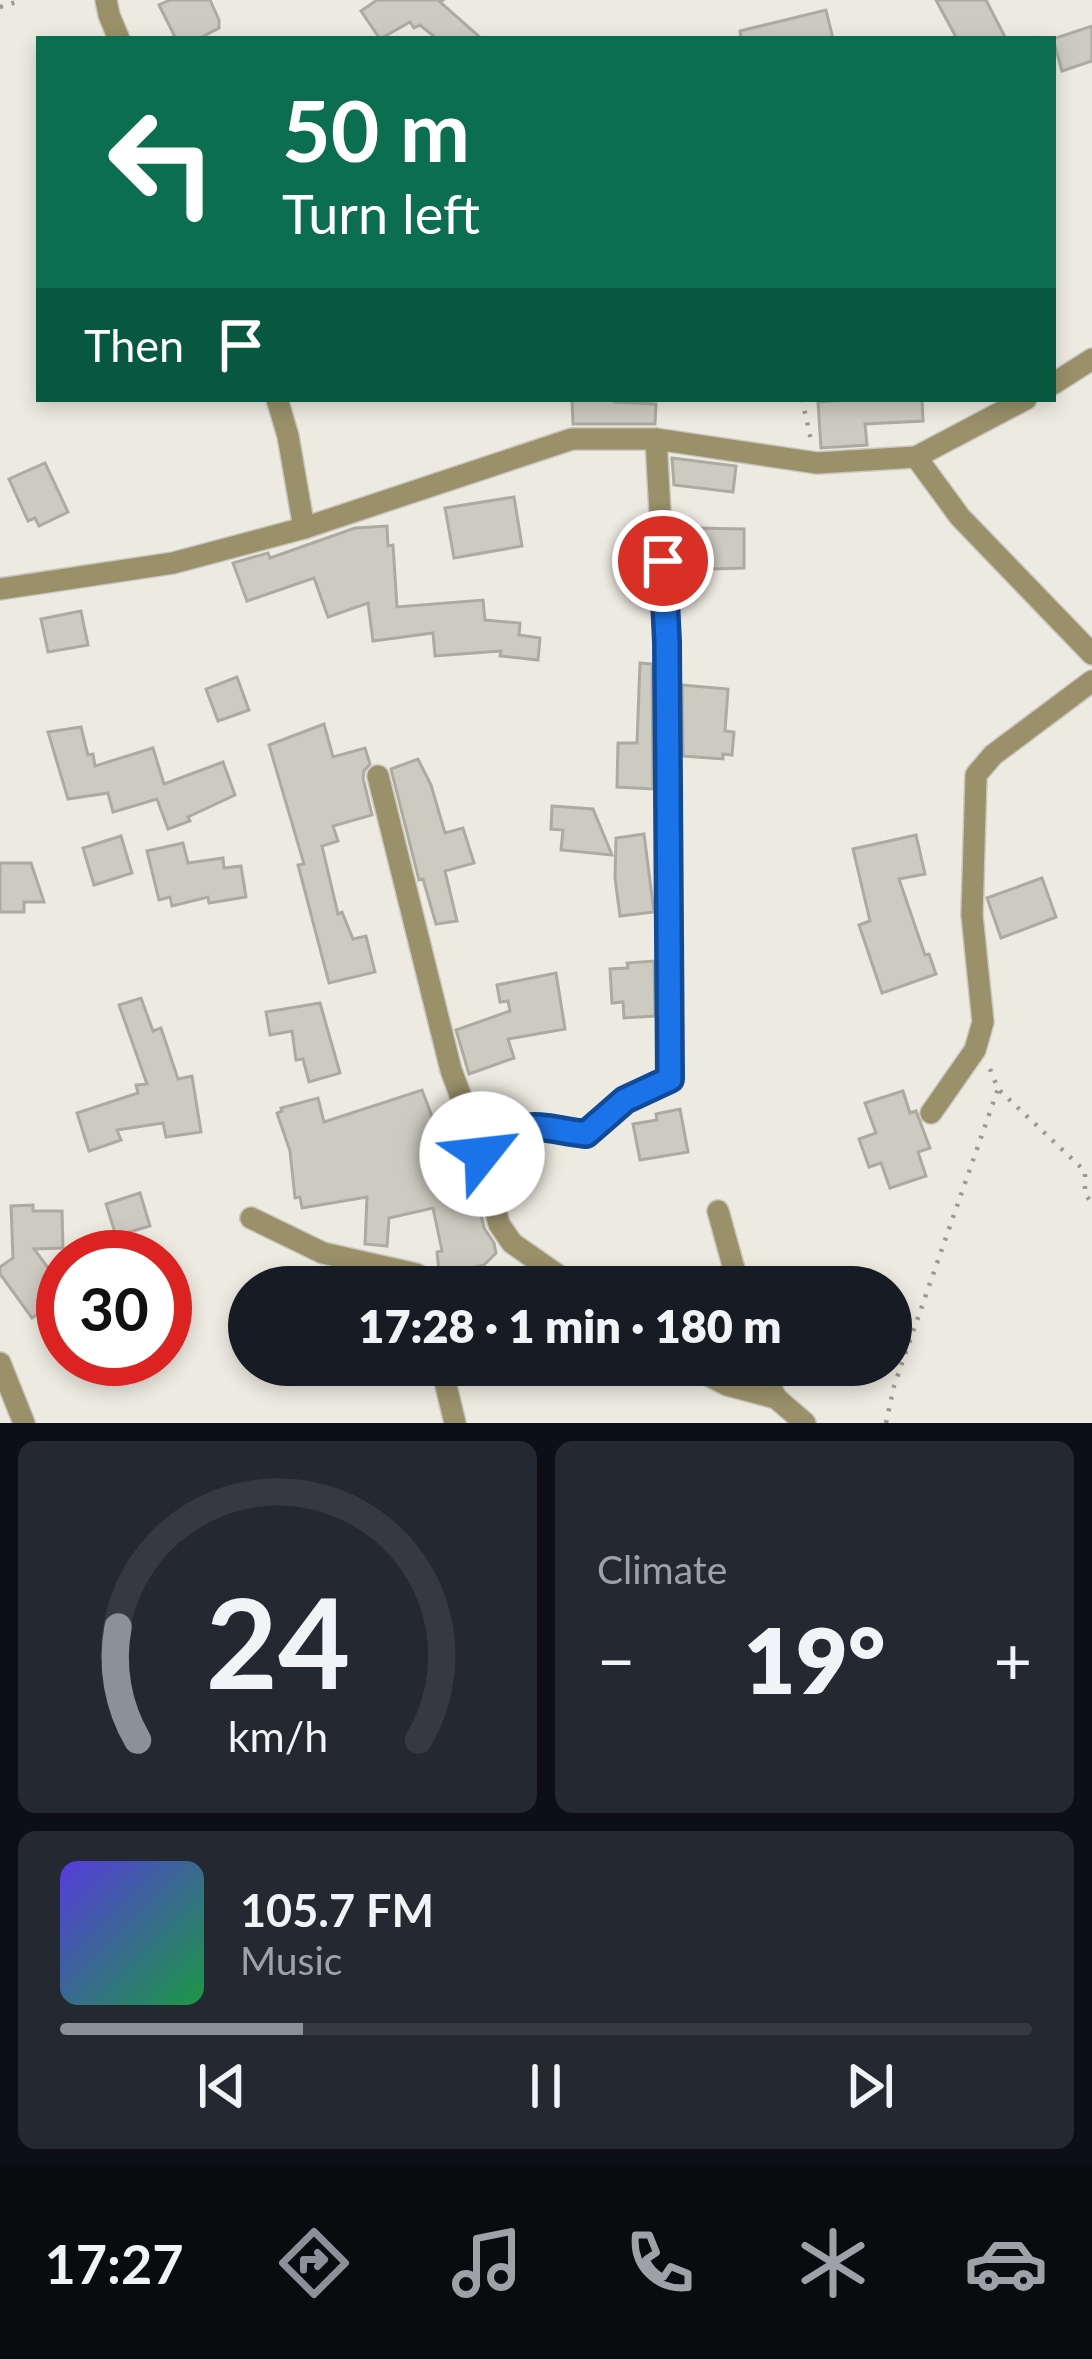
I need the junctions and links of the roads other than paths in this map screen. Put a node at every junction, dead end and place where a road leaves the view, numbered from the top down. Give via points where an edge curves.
1 (106, 0) edge
2 (118, 36) edge
3 (1092, 359) edge
4 (1056, 383) edge
5 (279, 402) edge
6 (1019, 402) edge
7 (656, 440) junction
8 (916, 457) junction
9 (304, 528) junction
10 (0, 589) edge
11 (1092, 654) edge
12 (1092, 681) edge
13 (378, 776) dead end
14 (931, 1113) dead end
15 (482, 1154) junction
16 (718, 1211) dead end
17 (251, 1218) dead end
18 (381, 1266) edge
19 (545, 1266) edge
20 (733, 1266) edge
21 (0, 1363) edge
22 (446, 1386) edge
23 (731, 1386) edge
24 (771, 1386) edge
25 (776, 1398) junction
26 (24, 1423) edge
27 (455, 1423) edge
28 (805, 1423) edge

1 - 2 street
3 - 4 street
5 - 9 street
6 - 8 street
7 - 8 street via 817,463
7 - 9 street via 572,440
7 - 15 street via 667,642 670,1079 625,1100 586,1134 524,1126
8 - 11 street via 960,517
9 - 10 street via 173,563
12 - 14 street via 976,775 972,915 983,1022 975,1050
13 - 15 street via 451,1070
15 - 19 street via 499,1224
16 - 20 street
17 - 18 street via 323,1253
21 - 26 street
22 - 27 street
23 - 25 street
24 - 25 street
25 - 28 street

